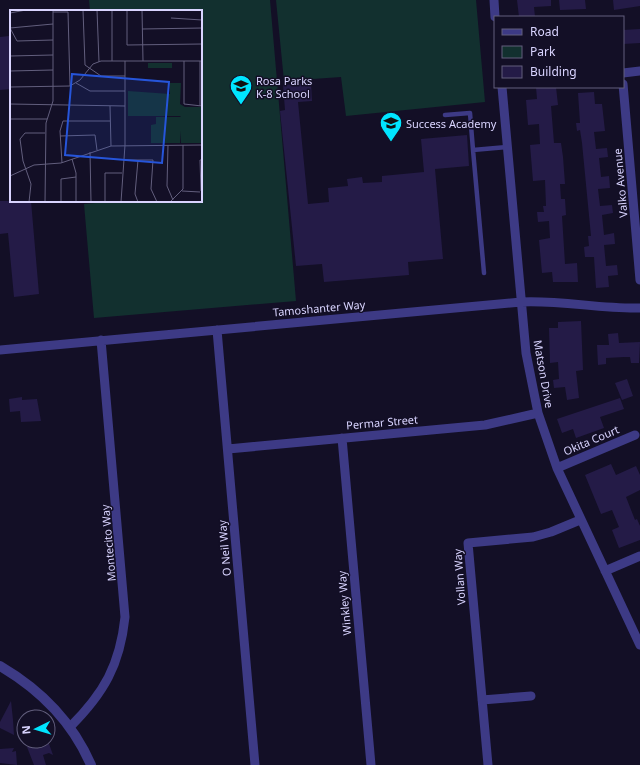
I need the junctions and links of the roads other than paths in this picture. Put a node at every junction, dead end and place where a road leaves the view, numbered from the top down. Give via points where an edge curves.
1 (494, 0) edge
2 (495, 16) edge
3 (640, 71) edge
4 (624, 73) edge
5 (502, 88) edge
6 (624, 88) edge
7 (445, 115) dead end
8 (507, 147) junction
9 (473, 150) junction
10 (636, 188) edge
11 (484, 273) dead end
12 (640, 280) edge
13 (521, 302) junction
14 (640, 308) edge
15 (217, 330) junction
16 (101, 340) junction
17 (0, 350) edge
18 (538, 413) junction
19 (635, 435) dead end
20 (342, 438) junction
21 (228, 449) junction
22 (557, 468) junction
23 (580, 520) junction
24 (640, 556) edge
25 (604, 571) junction
26 (640, 645) edge
27 (0, 666) edge
28 (531, 696) dead end
29 (482, 700) junction
30 (70, 727) junction
31 (91, 765) edge
32 (255, 765) edge
33 (371, 765) edge
34 (488, 765) edge

1 - 2 street
3 - 4 street
5 - 8 street, Matson Drive
6 - 10 street, Valko Avenue
7 - 9 lane via 470,113
8 - 9 lane
8 - 13 street, Matson Drive
9 - 11 lane
10 - 12 street, Valko Avenue
13 - 14 street, Tamoshanter Way via 567,302 603,307
13 - 15 street, Tamoshanter Way
13 - 18 street, Matson Drive via 526,353
15 - 16 street, Tamoshanter Way
15 - 21 street, O Neil Way
16 - 17 street, Tamoshanter Way
16 - 30 street, Montecito Way via 125,617 123,637 113,672 91,707
18 - 20 street, Permar Street via 485,425
18 - 22 street, Matson Drive
19 - 22 street, Okita Court
20 - 21 street, Permar Street
20 - 33 street, Winkley Way
21 - 32 street, O Neil Way
22 - 23 street, Matson Drive
23 - 25 street, Matson Drive
23 - 29 street, Vollan Way via 533,537 468,543
24 - 25 street
25 - 26 street, Matson Drive
27 - 30 street via 33,687
28 - 29 street
29 - 34 street, Vollan Way
30 - 31 street

